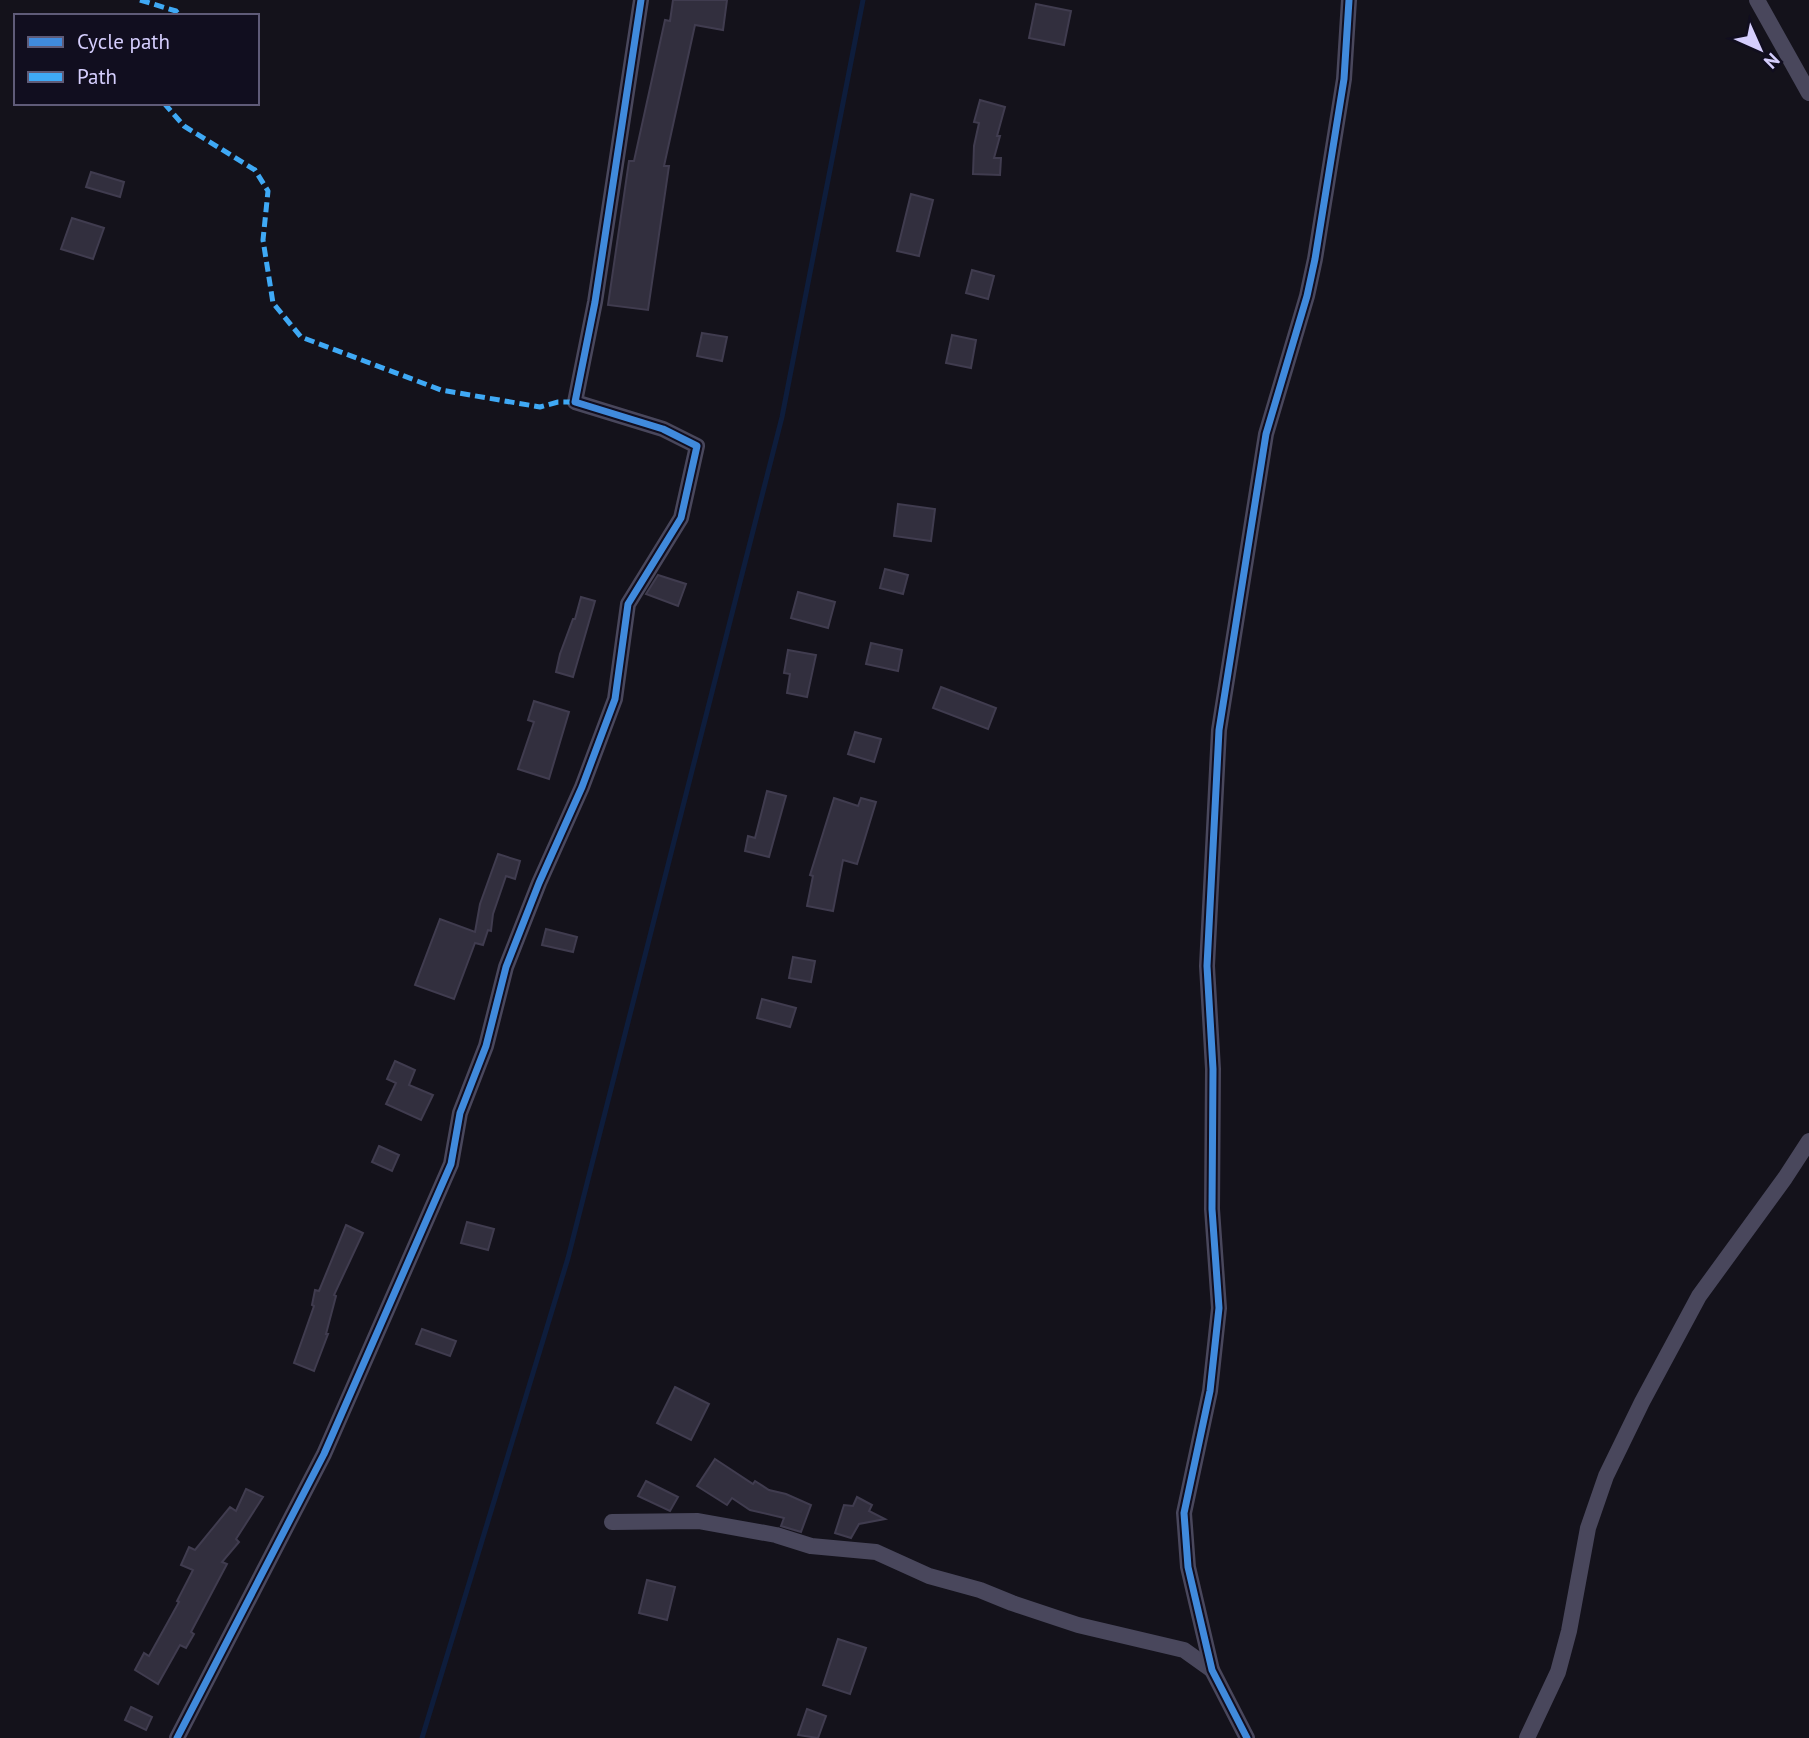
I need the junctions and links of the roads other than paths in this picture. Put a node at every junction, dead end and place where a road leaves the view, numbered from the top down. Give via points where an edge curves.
1 (641, 0) edge
2 (1349, 0) edge
3 (1756, 0) edge
4 (1809, 93) edge
5 (1809, 1141) edge
6 (612, 1522) dead end
7 (1212, 1670) junction
8 (177, 1738) edge
9 (1247, 1738) edge
10 (1527, 1738) edge

1 - 8 street via 595,302 575,402 663,429 697,446 681,518 628,604 615,699 506,967 486,1046 460,1113 451,1164 324,1454
2 - 7 street via 1344,79 1317,247 1266,434 1219,730 1207,965 1213,1069 1212,1209 1219,1308 1210,1391 1184,1513 1188,1567
3 - 4 street
5 - 10 street via 1699,1296 1606,1476 1588,1528 1558,1672
6 - 7 street via 698,1521 811,1546 876,1552 929,1576 1078,1625 1184,1650
7 - 9 street

